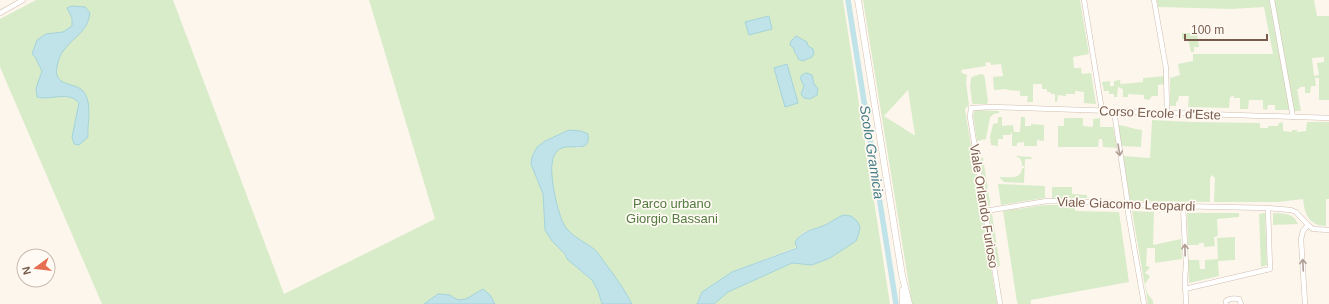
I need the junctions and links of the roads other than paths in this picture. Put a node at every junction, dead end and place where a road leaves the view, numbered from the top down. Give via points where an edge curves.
1 (23, 0) edge
2 (858, 0) edge
3 (1084, 0) edge
4 (1154, 0) edge
5 (1272, 0) edge
6 (0, 13) edge
7 (971, 108) joint
8 (1102, 111) junction
9 (1114, 111) junction
10 (1167, 113) junction
11 (1293, 117) junction
12 (1329, 118) edge
13 (1128, 205) junction
14 (1183, 206) junction
15 (1268, 208) junction
16 (985, 211) junction
17 (1308, 225) junction
18 (1329, 230) edge
19 (902, 275) junction
20 (1185, 289) junction
21 (903, 304) edge
22 (909, 304) edge
23 (1000, 304) edge
24 (1144, 304) edge
25 (1186, 304) edge
26 (1226, 304) edge
27 (1240, 304) edge
28 (1305, 304) edge

1 - 6 street
2 - 19 main road
3 - 8 street
4 - 10 street via 1167,72
5 - 11 street
7 - 8 street, Corso Ercole I d'Este
7 - 16 street, Viale Orlando Furioso via 970,117
8 - 9 street, Corso Ercole I d'Este
9 - 10 street, Corso Ercole I d'Este
9 -> 13 street
10 - 11 street, Corso Ercole I d'Este
11 - 12 street, Corso Ercole I d'Este
13 - 14 street, Viale Giacomo Leopardi
13 - 16 street, Viale Giacomo Leopardi via 1047,201
13 - 24 street
14 - 15 street, Viale Giacomo Leopardi
20 -> 14 street
15 - 17 street, Viale Giacomo Leopardi via 1294,211
15 - 20 street via 1270,269
16 - 23 street, Viale Orlando Furioso
17 - 18 street via 1317,230
28 -> 17 street via 1302,239
19 - 21 main road
19 - 22 main road
20 - 25 street
26 - 27 street via 1234,298 1239,299

